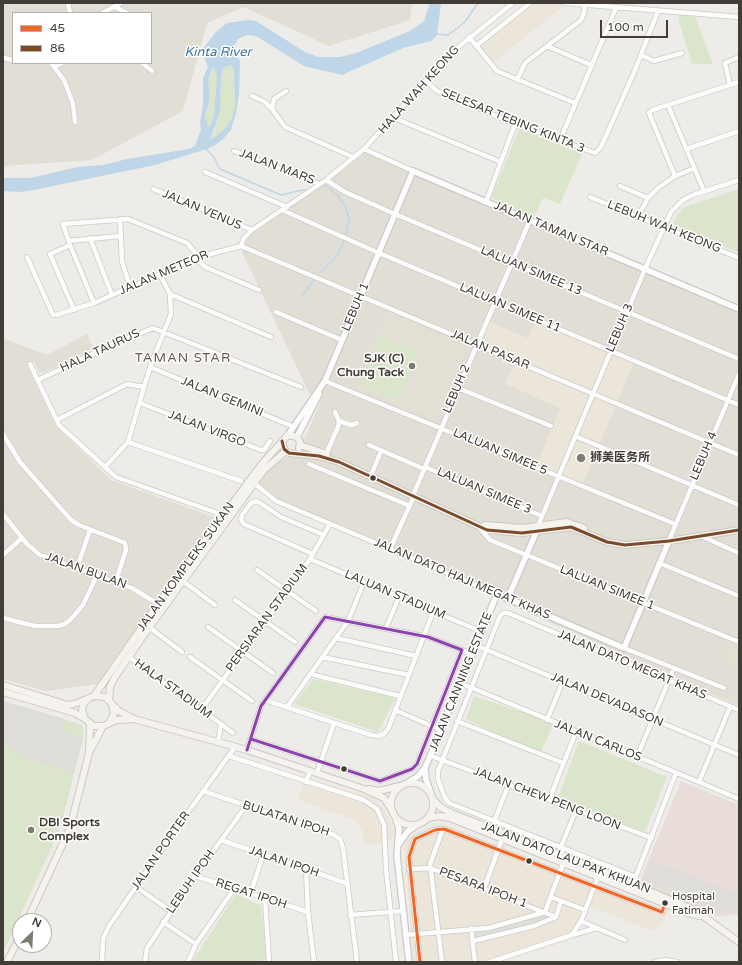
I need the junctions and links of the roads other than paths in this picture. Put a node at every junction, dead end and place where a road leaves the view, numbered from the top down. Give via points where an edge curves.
1 (121, 3) edge
2 (513, 3) edge
3 (530, 3) edge
4 (565, 3) edge
5 (585, 5) junction
6 (115, 7) junction
7 (616, 8) junction
8 (658, 10) junction
9 (104, 12) edge
10 (125, 12) edge
11 (739, 17) edge
12 (470, 37) junction
13 (476, 46) junction
14 (547, 46) junction
15 (682, 53) dead end
16 (641, 55) junction
17 (739, 57) edge
18 (143, 64) edge
19 (52, 65) edge
20 (591, 65) junction
21 (152, 71) dead end
22 (517, 80) junction
23 (426, 81) junction
24 (739, 82) edge
25 (730, 85) junction
26 (286, 91) dead end
27 (252, 96) dead end
28 (575, 103) junction
29 (668, 105) junction
30 (272, 108) junction
31 (394, 118) junction
32 (75, 122) dead end
33 (515, 124) junction
34 (739, 130) edge
35 (560, 140) junction
36 (687, 149) junction
37 (364, 150) junction
38 (234, 151) dead end
39 (353, 157) junction
40 (501, 162) junction
41 (695, 168) junction
42 (205, 172) dead end
43 (413, 172) junction
44 (675, 176) junction
45 (326, 180) junction
46 (739, 180) edge
47 (320, 184) junction
48 (620, 186) dead end
49 (152, 189) dead end
50 (704, 191) junction
51 (590, 196) dead end
52 (648, 198) junction
53 (486, 202) junction
54 (287, 207) junction
55 (282, 210) junction
56 (395, 214) junction
57 (638, 216) junction
58 (120, 219) junction
59 (530, 220) junction
60 (664, 227) junction
61 (252, 230) junction
62 (120, 236) junction
63 (90, 238) junction
64 (69, 243) junction
65 (241, 246) junction
66 (378, 253) junction
67 (27, 257) dead end
68 (197, 257) junction
69 (739, 258) edge
70 (511, 263) junction
71 (645, 269) junction
72 (160, 275) junction
73 (130, 286) junction
74 (259, 290) dead end
75 (112, 294) junction
76 (170, 294) junction
77 (360, 296) junction
78 (94, 302) junction
79 (495, 302) junction
80 (739, 309) edge
81 (74, 310) junction
82 (628, 311) junction
83 (276, 312) dead end
84 (164, 331) junction
85 (271, 337) dead end
86 (342, 340) junction
87 (476, 344) junction
88 (611, 350) junction
89 (739, 359) edge
90 (30, 364) dead end
91 (150, 367) junction
92 (739, 374) edge
93 (38, 380) junction
94 (325, 381) junction
95 (301, 387) dead end
96 (144, 388) junction
97 (458, 388) junction
98 (593, 394) junction
99 (728, 400) junction
100 (140, 404) junction
101 (739, 405) edge
102 (335, 412) dead end
103 (57, 420) junction
104 (339, 420) junction
105 (357, 423) dead end
106 (551, 426) dead end
107 (294, 427) junction
108 (442, 427) junction
109 (3, 434) edge
110 (288, 435) junction
111 (575, 436) junction
112 (297, 437) junction
113 (270, 441) dead end
114 (282, 441) junction
115 (128, 442) junction
116 (710, 443) junction
117 (300, 445) junction
118 (369, 446) dead end
119 (286, 451) junction
120 (381, 451) junction
121 (295, 452) junction
122 (326, 454) junction
123 (739, 455) edge
124 (309, 464) dead end
125 (105, 467) junction
126 (425, 468) junction
127 (372, 473) junction
128 (559, 476) junction
129 (241, 481) dead end
130 (254, 483) junction
131 (692, 485) junction
132 (414, 495) junction
133 (276, 501) junction
134 (739, 505) edge
135 (410, 506) junction
136 (271, 510) junction
137 (3, 514) edge
138 (223, 515) junction
139 (542, 516) junction
140 (330, 524) junction
141 (675, 524) junction
142 (480, 527) junction
143 (739, 528) edge
144 (537, 529) junction
145 (90, 530) junction
146 (324, 535) junction
147 (701, 536) junction
148 (22, 538) junction
149 (670, 539) junction
150 (390, 549) junction
151 (739, 553) edge
152 (313, 554) junction
153 (3, 555) edge
154 (526, 555) junction
155 (310, 559) junction
156 (659, 563) junction
157 (77, 568) junction
158 (257, 570) dead end
159 (97, 575) junction
160 (116, 581) junction
161 (184, 582) junction
162 (364, 582) junction
163 (288, 591) junction
164 (497, 594) junction
165 (739, 596) edge
166 (399, 598) junction
167 (508, 598) junction
168 (235, 600) dead end
169 (643, 603) junction
170 (158, 604) junction
171 (215, 605) dead end
172 (316, 611) dead end
173 (433, 612) junction
174 (3, 618) edge
175 (348, 621) junction
176 (266, 622) junction
177 (208, 626) dead end
178 (150, 627) junction
179 (386, 628) junction
180 (480, 631) junction
181 (423, 636) junction
182 (336, 638) junction
183 (295, 642) dead end
184 (739, 642) edge
185 (475, 645) junction
186 (624, 648) junction
187 (486, 649) junction
188 (462, 650) junction
189 (182, 652) dead end
190 (244, 652) junction
191 (471, 654) junction
192 (416, 656) junction
193 (128, 657) junction
194 (190, 657) dead end
195 (322, 657) junction
196 (674, 668) junction
197 (273, 673) dead end
198 (310, 674) junction
199 (408, 675) junction
200 (223, 680) junction
201 (563, 681) junction
202 (668, 681) junction
203 (460, 683) junction
204 (3, 685) edge
205 (470, 688) junction
206 (724, 688) dead end
207 (3, 692) edge
208 (400, 696) junction
209 (92, 697) junction
210 (265, 700) junction
211 (110, 701) junction
212 (252, 701) dead end
213 (730, 706) junction
214 (287, 707) junction
215 (201, 710) junction
216 (395, 710) junction
217 (739, 710) edge
218 (85, 719) junction
219 (134, 719) junction
220 (652, 719) junction
221 (548, 720) junction
222 (457, 721) junction
223 (334, 723) junction
224 (221, 724) junction
225 (90, 725) junction
226 (105, 725) junction
227 (432, 725) junction
228 (441, 730) junction
229 (576, 732) junction
230 (233, 733) dead end
231 (251, 739) junction
232 (218, 743) junction
233 (714, 744) junction
234 (236, 747) junction
235 (247, 750) junction
236 (89, 753) junction
237 (739, 755) edge
238 (229, 756) junction
239 (431, 756) junction
240 (637, 757) junction
241 (442, 760) junction
242 (321, 761) junction
243 (563, 764) junction
244 (426, 768) junction
245 (310, 771) junction
246 (317, 773) junction
247 (676, 773) junction
248 (306, 782) junction
249 (699, 782) junction
250 (404, 784) junction
251 (509, 784) junction
252 (364, 789) junction
253 (203, 791) junction
254 (432, 796) junction
255 (739, 799) edge
256 (549, 800) junction
257 (246, 806) junction
258 (576, 810) junction
259 (394, 814) junction
260 (428, 818) junction
261 (494, 821) junction
262 (418, 824) junction
263 (443, 829) junction
264 (491, 829) junction
265 (652, 838) junction
266 (221, 840) junction
267 (502, 840) junction
268 (398, 846) junction
269 (561, 847) junction
270 (499, 849) junction
271 (263, 854) junction
272 (563, 860) junction
273 (409, 868) junction
274 (430, 868) junction
275 (306, 869) junction
276 (559, 873) junction
277 (612, 875) junction
278 (195, 876) junction
279 (598, 877) junction
280 (636, 877) junction
281 (346, 883) junction
282 (634, 884) junction
283 (411, 885) junction
284 (400, 886) junction
285 (136, 887) junction
286 (594, 887) junction
287 (234, 889) junction
288 (484, 889) junction
289 (250, 895) junction
290 (644, 895) junction
291 (551, 897) junction
292 (265, 899) junction
293 (561, 901) junction
294 (665, 903) junction
295 (585, 910) junction
296 (171, 911) junction
297 (402, 911) junction
298 (308, 912) junction
299 (390, 912) junction
300 (546, 912) junction
301 (31, 913) edge
302 (350, 915) junction
303 (701, 916) junction
304 (556, 917) junction
305 (581, 921) junction
306 (163, 922) junction
307 (471, 928) junction
308 (598, 928) junction
309 (439, 931) junction
310 (417, 934) junction
311 (405, 935) junction
312 (572, 935) junction
313 (625, 940) dead end
314 (473, 941) junction
315 (739, 942) edge
316 (196, 944) junction
317 (12, 950) edge
318 (6, 961) edge
319 (102, 962) edge
320 (145, 962) edge
321 (188, 962) edge
322 (269, 962) edge
323 (314, 962) edge
324 (357, 962) edge
325 (396, 962) edge
326 (409, 962) edge
327 (420, 962) edge
328 (442, 962) edge
329 (475, 962) edge
330 (490, 962) edge
331 (655, 962) edge
332 (677, 962) edge

1 - 6 street
2 - 12 street, HALA WAH KEONG
3 - 13 street
4 - 5 street
5 - 7 street
5 - 14 street via 581,20
6 - 9 street
6 - 10 street
7 - 8 street
7 - 20 street
8 - 11 street
8 - 16 street
12 - 13 street
12 - 23 street, HALA WAH KEONG via 451,53
13 - 22 street via 497,71
14 - 20 street
14 - 22 street via 523,65
15 - 16 street via 654,61
16 - 35 street, SELESAR TEBING KINTA 3 via 597,152 591,153
17 - 25 street via 725,63
18 - 21 street
19 - 32 street via 64,80 73,104
20 - 28 street
22 - 28 street
23 - 31 street, HALA WAH KEONG
23 - 33 street, SELESAR TEBING KINTA 3 via 437,91
24 - 25 street
25 - 29 street
26 - 30 street via 274,99
27 - 30 street
28 - 35 street
29 - 36 street
29 - 44 street via 649,113
30 - 39 street via 286,129
31 - 37 street, HALA WAH KEONG
31 - 40 street
33 - 35 street, SELESAR TEBING KINTA 3
33 - 40 street
34 - 36 street
36 - 41 street
37 - 39 street
37 - 43 street, JALAN TAMAN STAR
38 - 47 street, JALAN MARS
39 - 45 street
40 - 53 street
41 - 44 street
41 - 50 street
42 - 54 street
43 - 53 street, JALAN TAMAN STAR
43 - 56 street, LEBUH 1
44 - 52 street
45 - 47 street
45 - 56 street, LALUAN SIMEE 13 via 345,192
46 - 50 street, LEBUH 3
47 - 54 street
48 - 52 street
49 - 61 street, JALAN VENUS
50 - 60 street, LEBUH 3 via 683,200 671,212
51 - 57 street, LEBUH WAH KEONG
52 - 57 street
53 - 59 street, JALAN TAMAN STAR
54 - 55 street
55 - 61 street
55 - 66 street, LALUAN SIMEE 11
56 - 66 street, LEBUH 1
56 - 70 street, LALUAN SIMEE 13
57 - 60 street, LEBUH WAH KEONG
58 - 62 street
58 - 64 street via 63,224
58 - 68 street via 134,221 187,243
59 - 70 street, LEBUH 2
59 - 71 street, JALAN TAMAN STAR
60 - 69 street, LEBUH WAH KEONG
60 - 71 street, LEBUH 3
61 - 65 street via 244,238
62 - 63 street
62 - 73 street via 122,262
63 - 64 street
63 - 75 street
64 - 78 street
64 - 81 street via 50,254
65 - 68 street, JALAN METEOR
65 - 77 street, JALAN PASAR
66 - 77 street, LEBUH 1
66 - 79 street, LALUAN SIMEE 11
67 - 81 street, JALAN METEOR via 53,314
68 - 72 street, JALAN METEOR
68 - 74 street via 205,267
70 - 79 street, LEBUH 2
70 - 82 street, LALUAN SIMEE 13
71 - 80 street, JALAN TAMAN STAR
71 - 82 street, LEBUH 3
72 - 73 street, JALAN METEOR
72 - 76 street
73 - 75 street, JALAN METEOR
75 - 78 street, JALAN METEOR
76 - 84 street via 171,314
76 - 85 street
77 - 86 street, LEBUH 1
77 - 87 street, JALAN PASAR
78 - 81 street, JALAN METEOR
79 - 87 street, LEBUH 2
79 - 88 street, LALUAN SIMEE 11
82 - 88 street, LEBUH 3
82 - 89 street, LALUAN SIMEE 13
83 - 86 street
84 - 91 street
84 - 93 street, HALA TAURUS via 147,329
84 - 95 street, HALA TAURUS
86 - 94 street, LEBUH 1
87 - 97 street, LEBUH 2
87 - 98 street, JALAN PASAR
88 - 98 street, LEBUH 3
88 - 99 street, LALUAN SIMEE 11
90 - 93 street
91 - 96 street
91 - 107 street, JALAN GEMINI
92 - 99 street, LEBUH 4
93 - 103 street
94 - 107 street, LEBUH 1
94 - 108 street, LALUAN SIMEE 5
94 - 112 street
96 - 100 street
96 - 103 street via 127,384
97 - 106 street
97 - 108 street, LEBUH 2
98 - 111 street, LEBUH 3
98 - 116 street, JALAN PASAR
99 - 101 street, LALUAN SIMEE 11
99 - 116 street, LEBUH 4
100 - 113 street, JALAN VIRGO via 261,450 264,450
100 - 115 street
102 - 104 street
103 - 125 street via 59,425
104 - 105 street via 351,426
104 - 122 street
107 - 110 street, LEBUH 1
108 - 126 street, LEBUH 2
108 - 128 street, LALUAN SIMEE 5
109 - 145 street via 20,462 71,520
110 - 112 main road
110 - 114 main road, JALAN KOMPLEKS SUKAN
111 - 128 street, LEBUH 3
111 - 131 street
112 - 117 main road
114 - 119 main road via 282,447
114 - 138 main road, JALAN KOMPLEKS SUKAN
115 - 125 street
115 - 129 street
116 - 123 street, JALAN PASAR
116 - 131 street, LEBUH 4
117 - 121 main road
117 - 122 main road
118 - 120 street, LALUAN SIMEE 3
119 - 121 main road
119 - 130 main road, JALAN KOMPLEKS SUKAN via 272,461
120 - 126 street, LALUAN SIMEE 3
120 - 127 street
121 - 132 main road via 339,462
122 - 127 main road
124 - 135 street
125 - 138 street via 116,477
126 - 132 street, LEBUH 2
126 - 139 street, LALUAN SIMEE 3
127 - 132 main road
128 - 139 street, LEBUH 3
128 - 141 street, LALUAN SIMEE 5
130 - 133 street, JALAN DATO HAJI MEGAT KHAS
130 - 161 main road, JALAN KOMPLEKS SUKAN
131 - 134 street
131 - 141 street, LEBUH 4
132 - 135 street, LEBUH 2
132 - 142 main road
132 - 144 main road via 488,526
133 - 136 street
133 - 140 street, JALAN DATO HAJI MEGAT KHAS
135 - 150 street, LEBUH 2
136 - 146 street via 281,517
136 - 152 street via 254,501 241,520 244,524
137 - 148 street, JALAN BULAN
138 - 170 main road, JALAN KOMPLEKS SUKAN
139 - 144 street, LEBUH 3
140 - 146 street, PERSIARAN STADIUM
140 - 150 street, JALAN DATO HAJI MEGAT KHAS
141 - 149 street, LEBUH 4
142 - 144 main road via 522,533
142 - 154 street, LALUAN SIMEE 1 via 490,540
143 - 147 main road
143 - 149 main road
144 - 149 main road via 560,522 572,523 611,540 623,542
144 - 154 street
145 - 157 street
145 - 160 street via 125,543 126,550
146 - 152 street, PERSIARAN STADIUM
147 - 149 main road
147 - 151 street
148 - 153 street
148 - 157 street, JALAN BULAN via 40,555
149 - 156 street, LEBUH 4
150 - 164 street, JALAN DATO HAJI MEGAT KHAS
152 - 155 street, PERSIARAN STADIUM
154 - 167 street
154 - 169 street, LALUAN SIMEE 1
155 - 162 street, LALUAN STADIUM
155 - 163 street, PERSIARAN STADIUM
156 - 165 street
156 - 169 street, LEBUH 4
157 - 159 street, JALAN BULAN
158 - 163 street
159 - 160 street, JALAN BULAN
159 - 174 street via 83,605 65,624 35,626
160 - 170 street, JALAN BULAN via 141,592
161 - 171 street
161 - 178 main road, JALAN KOMPLEKS SUKAN
162 - 166 street, LALUAN STADIUM
162 - 175 street
163 - 172 street
163 - 176 street, PERSIARAN STADIUM
164 - 167 street, JALAN DATO HAJI MEGAT KHAS
164 - 180 street, JALAN CANNING ESTATE
166 - 173 street, LALUAN STADIUM
166 - 179 street
167 - 186 street, JALAN DATO HAJI MEGAT KHAS
168 - 176 street
169 - 184 street, LALUAN SIMEE 1
169 - 186 street, LEBUH 4
170 - 209 main road, JALAN KOMPLEKS SUKAN
173 - 180 street, LALUAN STADIUM
173 - 181 street
175 - 179 street
175 - 182 street
175 - 210 street via 324,617
176 - 183 street
176 - 190 street, PERSIARAN STADIUM
177 - 190 street
178 - 189 street
178 - 193 main road, JALAN KOMPLEKS SUKAN
179 - 181 street
180 - 185 street, JALAN CANNING ESTATE
181 - 188 street
181 - 192 street
182 - 192 street
182 - 195 street
185 - 187 street, JALAN DEVADASON
185 - 191 street, JALAN CANNING ESTATE
186 - 196 street, JALAN DATO HAJI MEGAT KHAS
187 - 201 street, JALAN DEVADASON
187 - 202 street, JALAN DATO MEGAT KHAS via 500,616 503,612 508,612
187 - 205 street
188 - 191 street
188 - 227 street
190 - 197 street
190 - 200 street, PERSIARAN STADIUM
191 - 203 street, JALAN CANNING ESTATE
192 - 199 street
193 - 211 main road, JALAN KOMPLEKS SUKAN via 112,682
193 - 215 street, HALA STADIUM
194 - 200 street
195 - 198 street
195 - 199 street
196 - 202 street
196 - 206 street, JALAN DATO HAJI MEGAT KHAS
198 - 208 street
198 - 214 street
199 - 208 street
200 - 212 street
200 - 215 street, PERSIARAN STADIUM
201 - 220 street, JALAN DEVADASON
201 - 221 street
202 - 213 street, JALAN DATO MEGAT KHAS
202 - 220 street
203 - 205 street, JALAN CARLOS
203 - 228 street, JALAN CANNING ESTATE
204 - 209 main road via 68,704 80,703
205 - 221 street, JALAN CARLOS
205 - 222 street
207 - 218 main road via 66,710
208 - 216 street
209 - 211 main road via 101,696
209 - 218 main road via 86,701 82,710
210 - 214 street
210 - 231 street
211 - 219 main road via 119,711
211 - 226 main road via 114,714
213 - 217 street, JALAN DATO MEGAT KHAS
213 - 233 street
214 - 223 street
215 - 224 street, HALA STADIUM
216 - 223 street via 388,730 378,736
216 - 227 street
218 - 225 main road
219 - 226 main road via 117,720
219 - 232 main road
220 - 233 street, JALAN DEVADASON
220 - 240 street
221 - 229 street, JALAN CARLOS
222 - 241 street
222 - 243 street
223 - 242 street
224 - 230 street
224 - 232 street, HALA STADIUM
225 - 226 main road
225 - 236 main road
226 - 236 main road
227 - 228 street
227 - 242 street via 415,767 383,781
228 - 239 street, JALAN CANNING ESTATE
229 - 240 street, JALAN CARLOS
229 - 243 street
231 - 235 street
231 - 242 street
232 - 234 main road
233 - 237 street, JALAN DEVADASON
233 - 249 street
234 - 235 main road
234 - 238 street, JALAN PORTER
235 - 245 main road
236 - 301 main road via 70,828
238 - 248 street
238 - 253 street, JALAN PORTER
239 - 241 street, JALAN CHEW PENG LOON
239 - 244 street, JALAN CANNING ESTATE
240 - 247 street, JALAN CARLOS
241 - 251 street, JALAN CHEW PENG LOON
241 - 261 street via 437,775 449,803
242 - 246 street
243 - 256 street
244 - 250 street
244 - 254 street via 426,779
245 - 246 main road
245 - 248 street
246 - 252 main road
247 - 249 street, JALAN CARLOS
247 - 265 street
248 - 299 street via 364,800 374,805 380,813 384,824
249 - 255 street, JALAN CARLOS
250 - 252 main road via 380,791
250 - 254 main road via 421,784
250 - 259 main road via 393,794 391,800
251 - 256 street, JALAN CHEW PENG LOON
251 - 261 street
252 - 259 main road via 384,798
253 - 257 street, BULATAN IPOH
253 - 285 street, JALAN PORTER
254 - 260 main road via 432,812
254 - 264 main road, JALAN DATO LAU PAK KHUAN via 440,808
256 - 258 street, JALAN CHEW PENG LOON
257 - 266 street, LEBUH IPOH
257 - 281 street, BULATAN IPOH via 337,837 343,848
258 - 265 street, JALAN CHEW PENG LOON
258 - 269 street
259 - 262 main road via 406,824
259 - 268 street via 399,828
260 - 262 main road
260 - 267 main road, JALAN DATO LAU PAK KHUAN via 450,818
261 - 264 street
261 - 269 street
262 - 268 street via 408,831
263 - 270 street
263 - 273 street via 415,839 409,857
263 - 274 street
264 - 267 street via 502,834
264 - 272 main road, JALAN DATO LAU PAK KHUAN
265 - 280 street
266 - 271 street, JALAN IPOH
266 - 278 street, LEBUH IPOH
267 - 270 street
267 - 272 main road, JALAN DATO LAU PAK KHUAN
268 - 284 street
269 - 272 street
269 - 280 street
270 - 276 street
270 - 288 street
271 - 275 street, JALAN IPOH
271 - 289 street
272 - 276 street
272 - 277 main road, JALAN DATO LAU PAK KHUAN
272 - 279 main road, JALAN DATO LAU PAK KHUAN
273 - 274 street, PESARA IPOH 1
273 - 283 street
274 - 288 street, PESARA IPOH 1
274 - 309 street
275 - 281 street, JALAN IPOH
275 - 298 street
276 - 286 street
276 - 291 street
277 - 279 street via 603,873
277 - 282 main road, JALAN DATO LAU PAK KHUAN
278 - 287 street, REGAT IPOH
278 - 296 street, LEBUH IPOH
279 - 286 street
279 - 290 main road, JALAN DATO LAU PAK KHUAN
280 - 282 street
281 - 302 street, BULATAN IPOH
282 - 290 street via 634,888
282 - 303 main road, JALAN DATO LAU PAK KHUAN via 696,911
283 - 284 street
283 - 310 street
284 - 297 street
285 - 296 street
285 - 319 street, JALAN PORTER via 105,934
286 - 294 street via 662,912
286 - 295 street
287 - 289 street, REGAT IPOH
287 - 316 street
288 - 300 street, PESARA IPOH 1
289 - 292 street, REGAT IPOH
290 - 294 main road, JALAN DATO LAU PAK KHUAN
291 - 293 street
291 - 300 street
292 - 298 street, REGAT IPOH
292 - 322 street
293 - 295 street
293 - 304 street
294 - 303 main road, JALAN DATO LAU PAK KHUAN
295 - 305 street
296 - 306 street, LEBUH IPOH
297 - 299 street
297 - 311 street
298 - 323 street
299 - 302 street
299 - 325 street
300 - 304 street, PESARA IPOH 1
300 - 307 street via 489,928
302 - 324 street, BULATAN IPOH
303 - 315 main road, JALAN DATO LAU PAK KHUAN
304 - 314 street via 534,926
305 - 308 street
305 - 312 street
306 - 316 street
306 - 320 street, LEBUH IPOH via 146,948
307 - 309 street
307 - 314 street
308 - 312 street
308 - 313 street
309 - 310 street
309 - 328 street
310 - 311 street
310 - 327 street
311 - 326 street
312 - 330 street
314 - 329 street
316 - 321 street
317 - 318 main road
331 - 332 street

